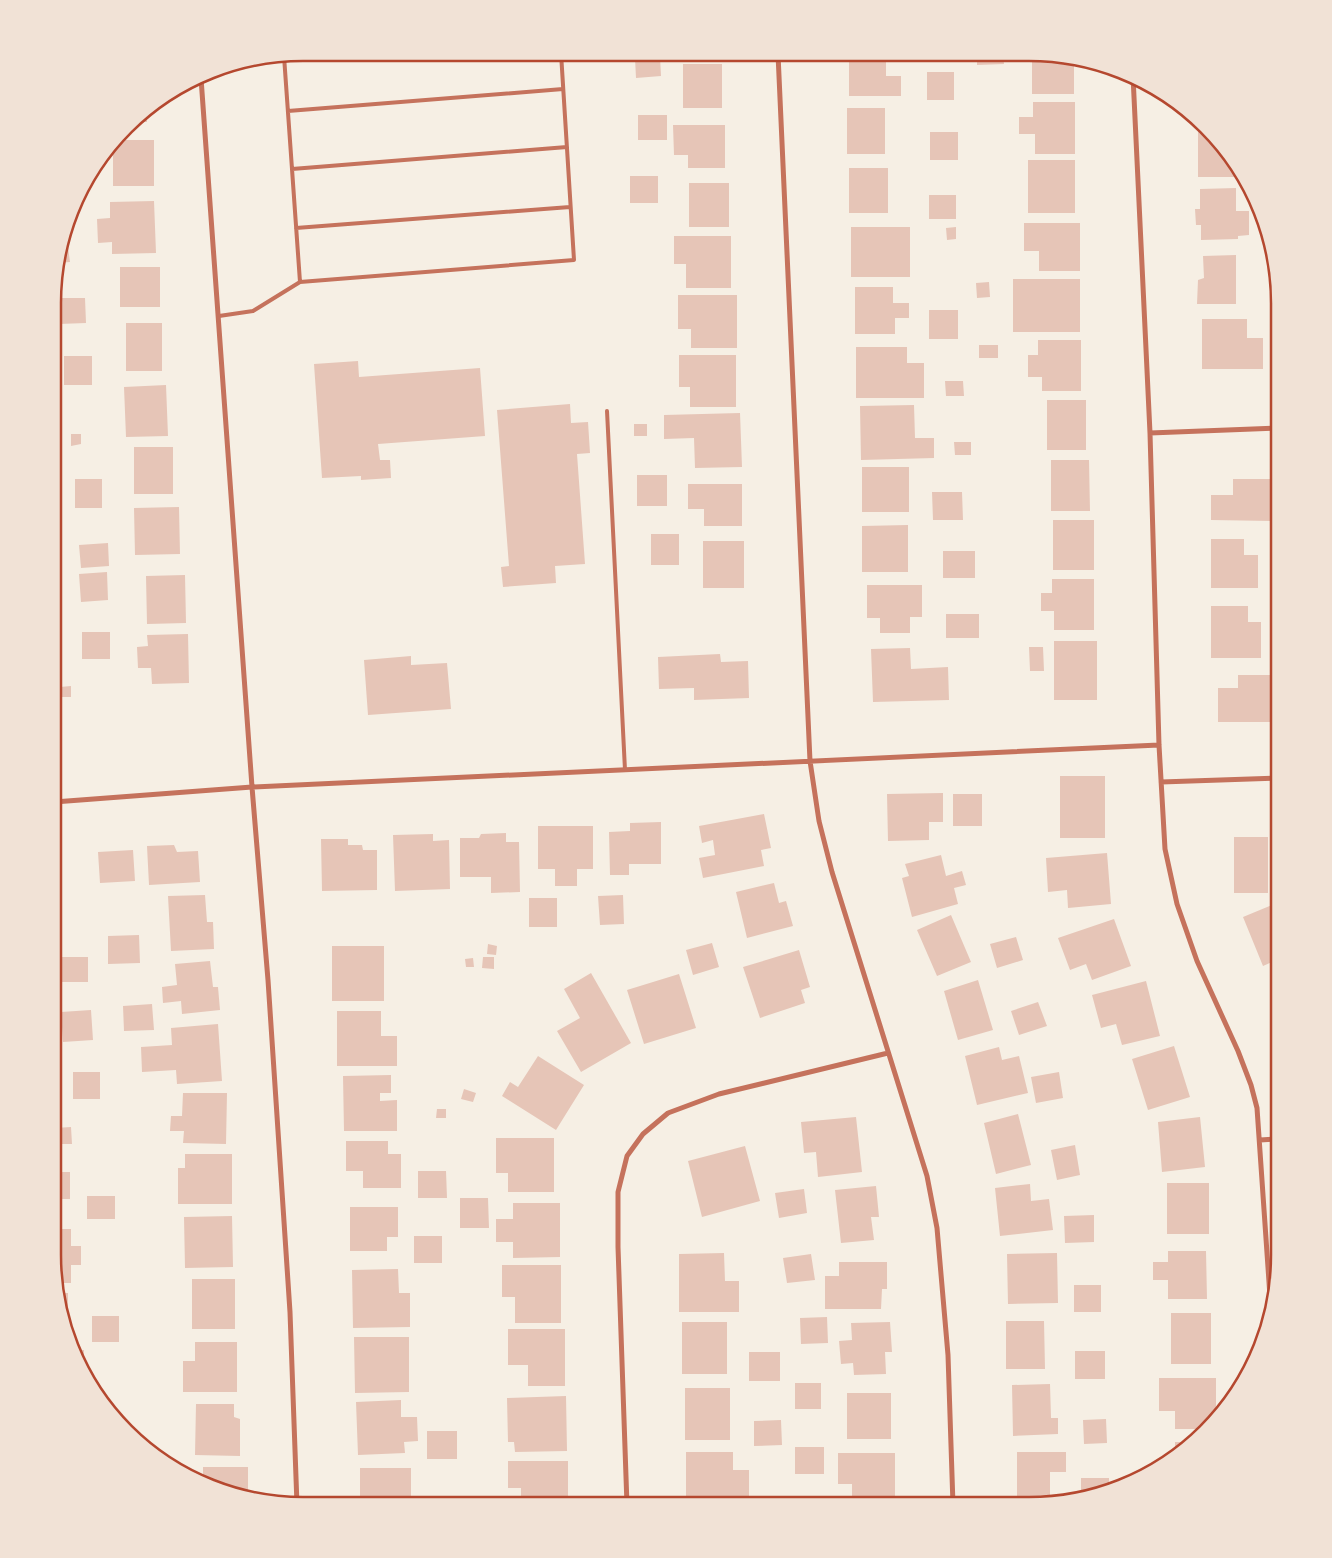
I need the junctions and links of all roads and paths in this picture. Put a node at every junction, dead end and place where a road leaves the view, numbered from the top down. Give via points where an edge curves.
1 (561, 61) edge
2 (778, 61) edge
3 (284, 62) edge
4 (202, 83) edge
5 (1132, 85) edge
6 (563, 89) junction
7 (288, 111) junction
8 (567, 147) junction
9 (292, 169) junction
10 (570, 207) junction
11 (296, 228) junction
12 (300, 282) junction
13 (219, 316) junction
14 (607, 411) dead end
15 (1271, 428) edge
16 (1150, 432) junction
17 (1159, 745) junction
18 (810, 761) junction
19 (625, 770) junction
20 (1271, 778) edge
21 (1161, 782) junction
22 (252, 788) junction
23 (61, 802) edge
24 (888, 1053) junction
25 (1271, 1139) edge
26 (1260, 1140) junction
27 (1269, 1283) edge
28 (297, 1497) edge
29 (627, 1497) edge
30 (953, 1497) edge

1 - 6 lane
2 - 18 street
3 - 7 lane
4 - 13 street
5 - 16 street
6 - 7 lane
6 - 8 lane
7 - 9 lane
8 - 9 lane
8 - 10 lane
9 - 11 lane
10 - 11 lane
10 - 12 lane via 574,260
11 - 12 lane
12 - 13 lane via 254,311
13 - 22 street
14 - 19 lane
15 - 16 street
16 - 17 street
17 - 18 street
17 - 21 street
18 - 19 street
18 - 24 street via 819,821 832,872
19 - 22 street
20 - 21 street
21 - 26 street via 1165,849 1177,904 1197,961 1251,1085
22 - 23 street
22 - 28 street via 290,1312
24 - 29 street via 719,1094 668,1113 643,1134 627,1156 618,1192
24 - 30 street via 927,1176 937,1228 948,1355
25 - 26 street
26 - 27 street

